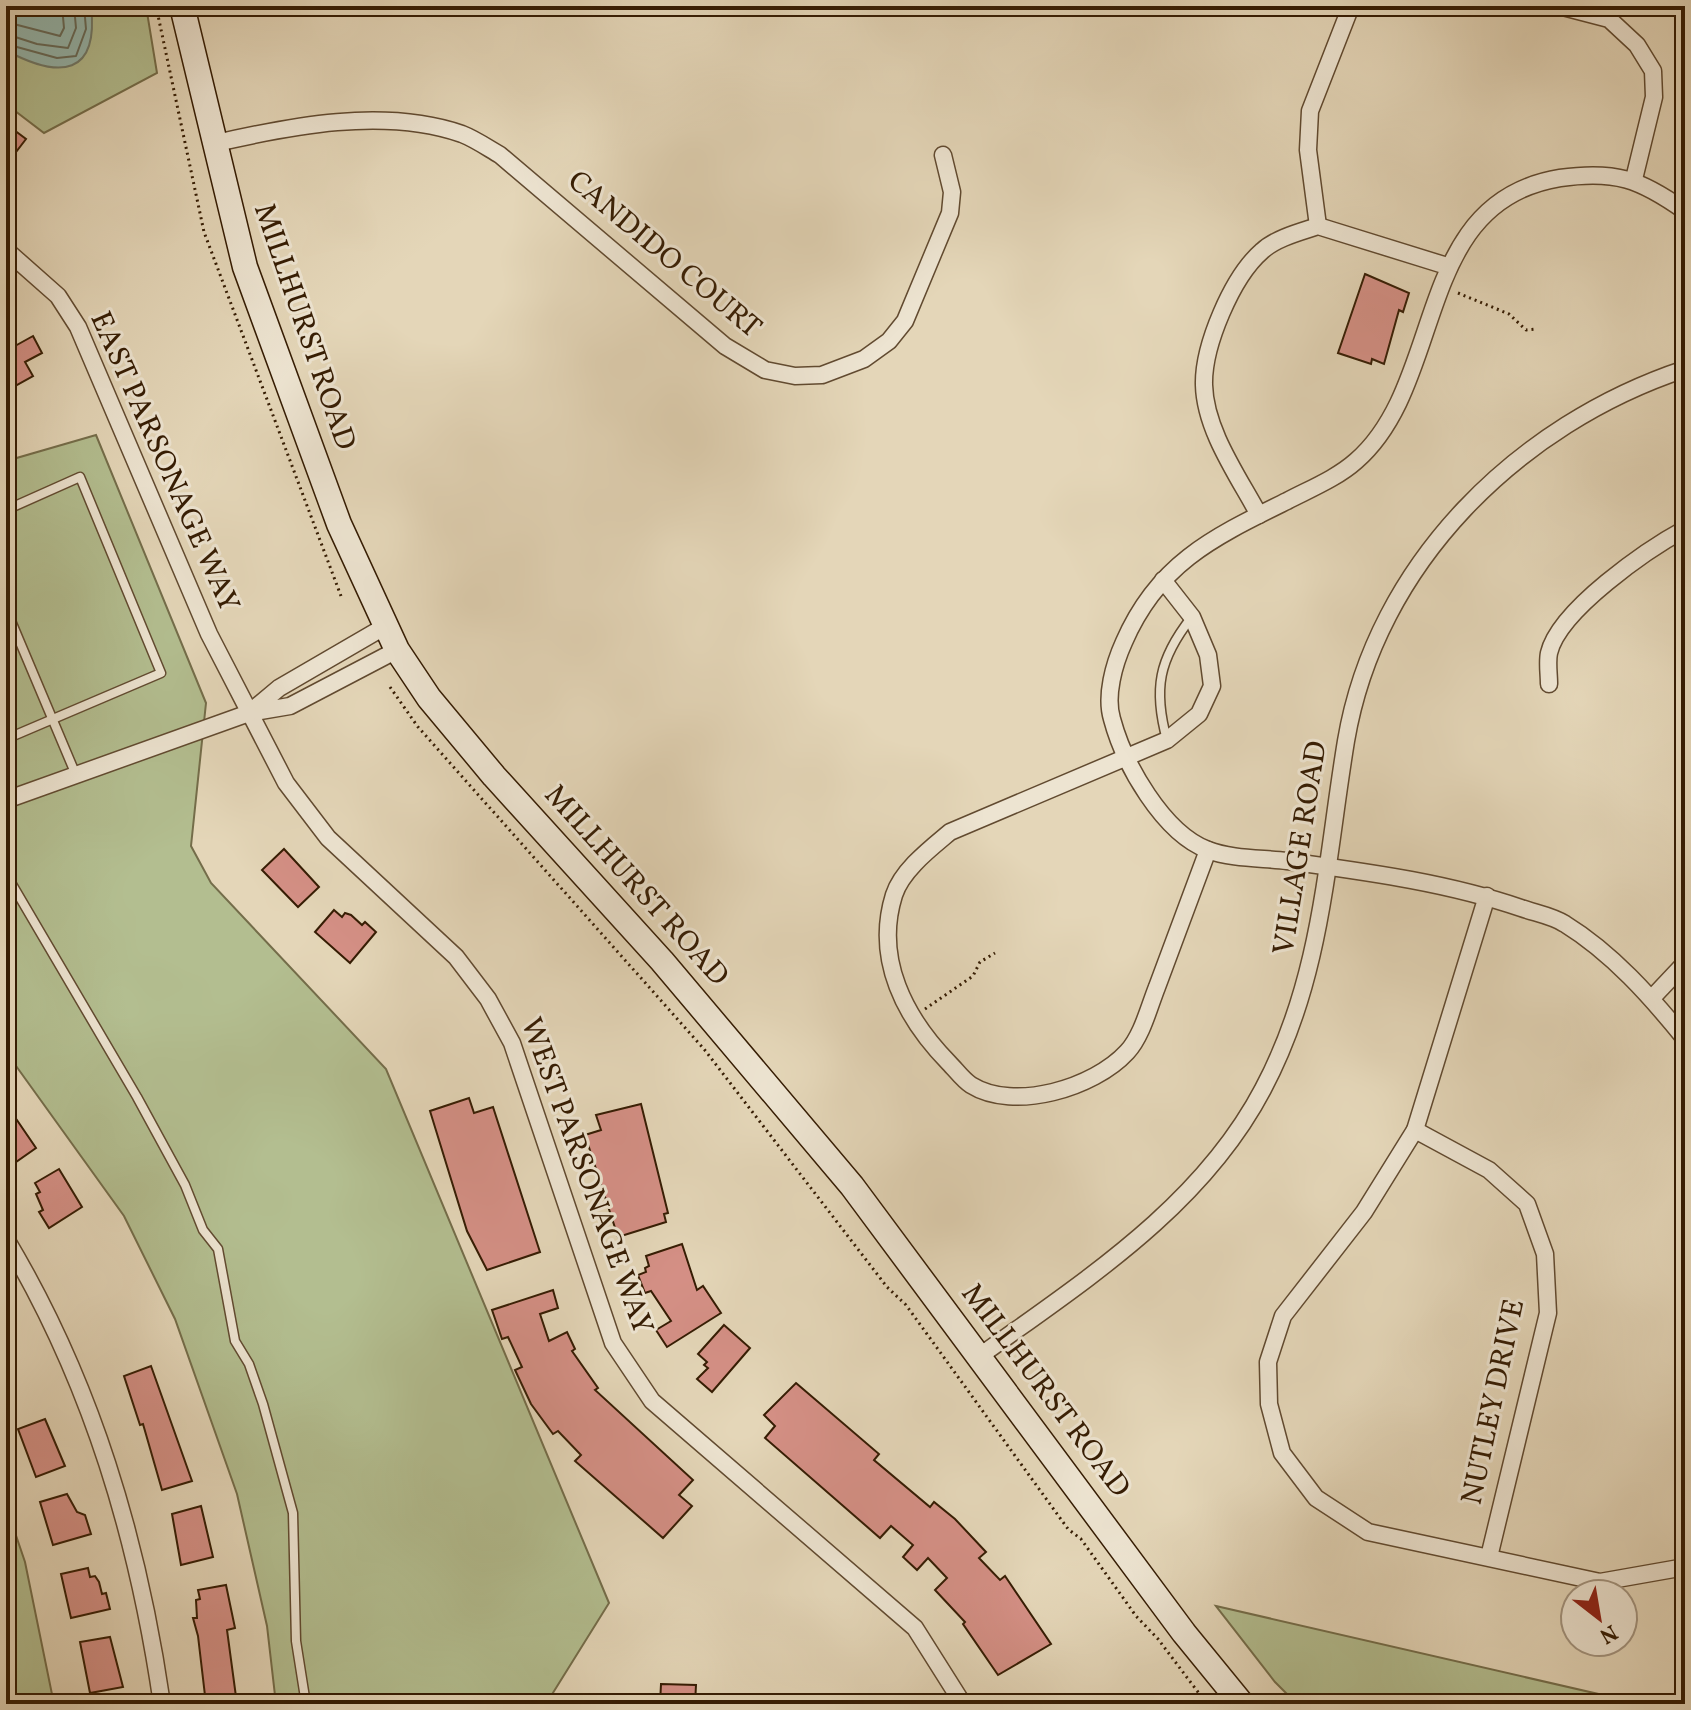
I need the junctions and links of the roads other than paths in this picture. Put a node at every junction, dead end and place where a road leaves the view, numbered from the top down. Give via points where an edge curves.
1 (182, 6) edge
2 (1351, 6) edge
3 (1559, 6) edge
4 (212, 144) junction
5 (943, 155) dead end
6 (1634, 179) junction
7 (1685, 211) edge
8 (1318, 226) junction
9 (6, 250) edge
10 (1447, 266) junction
11 (1685, 369) edge
12 (6, 510) edge
13 (1259, 515) junction
14 (1685, 529) edge
15 (1163, 580) junction
16 (6, 609) edge
17 (1192, 617) junction
18 (384, 627) junction
19 (397, 650) junction
20 (1549, 684) dead end
21 (249, 713) junction
22 (52, 718) junction
23 (6, 739) edge
24 (1167, 740) junction
25 (1127, 758) junction
26 (76, 775) junction
27 (6, 800) edge
28 (1208, 850) junction
29 (1328, 867) junction
30 (6, 874) edge
31 (1487, 896) junction
32 (1685, 963) edge
33 (1652, 998) junction
34 (1685, 1039) edge
35 (1415, 1130) junction
36 (6, 1239) edge
37 (980, 1356) junction
38 (1489, 1557) junction
39 (1685, 1567) edge
40 (162, 1704) edge
41 (306, 1704) edge
42 (963, 1704) edge
43 (1242, 1704) edge

1 - 4 street, MILLHURST ROAD
2 - 8 street via 1310,111 1308,150
3 - 6 street via 1609,19 1637,45 1653,71 1654,97
4 - 5 street, CANDIDO COURT via 301,124 337,122 427,125 464,135 500,155 744,360 795,376 822,375 864,359 905,321 950,213 952,192
4 - 18 street, MILLHURST ROAD via 276,359
6 - 7 street
6 - 10 street via 1595,173 1541,181 1509,197 1475,224
8 - 10 street
8 - 13 street via 1262,251 1210,339 1204,386 1216,435
9 - 21 street, EAST PARSONAGE WAY via 58,296 78,327 197,607
10 - 13 street via 1405,389 1385,426 1356,461
11 - 29 street, VILLAGE ROAD via 1571,420 1501,472 1437,541 1390,614 1357,696
12 - 22 lane via 80,477 161,673
13 - 15 street via 1181,560
14 - 20 street via 1606,582 1563,626 1549,652
15 - 17 street
15 - 25 street via 1134,618 1114,665 1110,715
16 - 22 lane
17 - 24 lane via 1170,645 1161,672 1159,710
17 - 24 street via 1208,655 1212,686 1199,714
18 - 19 street, MILLHURST ROAD
18 - 21 street via 279,688
19 - 21 street via 290,706
19 - 37 street, MILLHURST ROAD via 494,776 758,1072
21 - 26 street
21 - 42 street, WEST PARSONAGE WAY via 286,783 328,838 430,930 488,999 512,1043 613,1343 652,1401 915,1628
22 - 23 lane
22 - 26 lane
24 - 25 street
25 - 28 street via 1158,812
25 - 28 street via 950,832 922,855 895,892 886,942 893,979 912,1018 971,1085 1018,1098 1058,1091 1099,1075 1128,1051
26 - 27 street
28 - 29 street
29 - 31 street
29 - 37 street, VILLAGE ROAD via 1299,1008 1241,1126 1153,1226
30 - 41 lane via 137,1097 203,1230 218,1249 235,1341 263,1404 293,1513 296,1641
31 - 33 street via 1563,922
31 - 35 street
32 - 33 street
33 - 34 street
35 - 38 street, NUTLEY DRIVE via 1489,1170 1527,1204 1545,1254 1548,1313
35 - 38 street via 1364,1212 1283,1316 1268,1362 1269,1404 1282,1453 1316,1498 1368,1532
36 - 40 street via 53,1325 119,1492 141,1579
37 - 43 street, MILLHURST ROAD
38 - 39 street via 1600,1582

